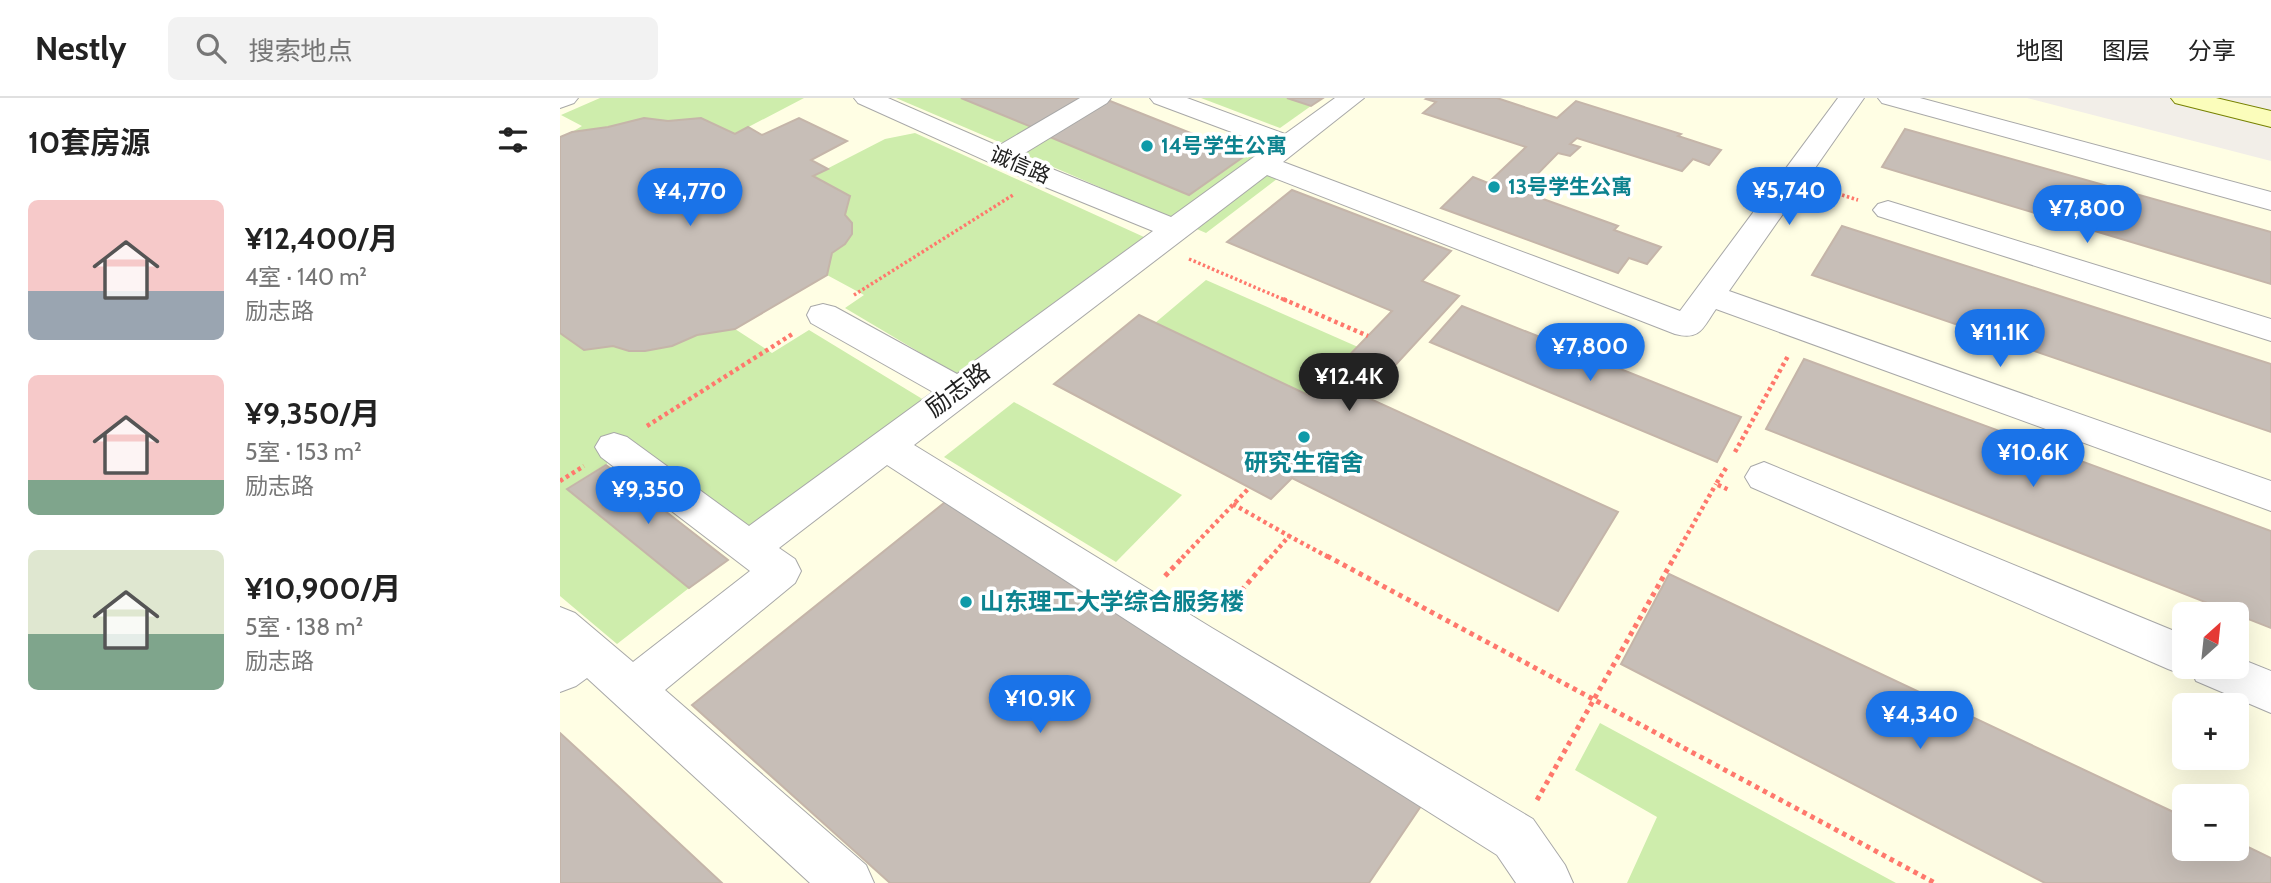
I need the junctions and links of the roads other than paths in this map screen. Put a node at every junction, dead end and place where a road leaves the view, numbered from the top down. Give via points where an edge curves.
1 (565, 98) edge
2 (867, 98) edge
3 (1098, 98) edge
4 (1163, 98) edge
5 (1351, 98) edge
6 (1852, 98) edge
7 (1891, 98) edge
8 (2184, 98) edge
9 (560, 100) edge
10 (2271, 119) edge
11 (1274, 154) junction
12 (1000, 156) junction
13 (2271, 201) edge
14 (1888, 210) road end
15 (1164, 236) junction
16 (1709, 295) junction
17 (823, 315) dead end
18 (2271, 330) edge
19 (958, 390) junction
20 (885, 446) junction
21 (614, 447) dead end
22 (1764, 477) road end
23 (2271, 496) edge
24 (749, 548) junction
25 (570, 650) edge
26 (2172, 650) edge
27 (2240, 679) edge
28 (633, 689) junction
29 (2271, 692) edge
30 (848, 883) edge
31 (1547, 883) edge

1 - 9 street
2 - 12 street, 诚信路
3 - 12 street
4 - 11 street
5 - 11 street, 励志路
6 - 16 street
7 - 13 street
8 - 10 main road
11 - 15 street, 励志路
11 - 16 street via 1687,326
12 - 15 street, 诚信路
14 - 18 street
15 - 19 street, 励志路
16 - 23 street
17 - 19 street
19 - 20 street, 励志路
20 - 24 street, 励志路
20 - 31 street via 1515,837
21 - 24 street
22 - 26 street
24 - 28 street via 780,571
25 - 28 street
27 - 29 street
28 - 30 street

